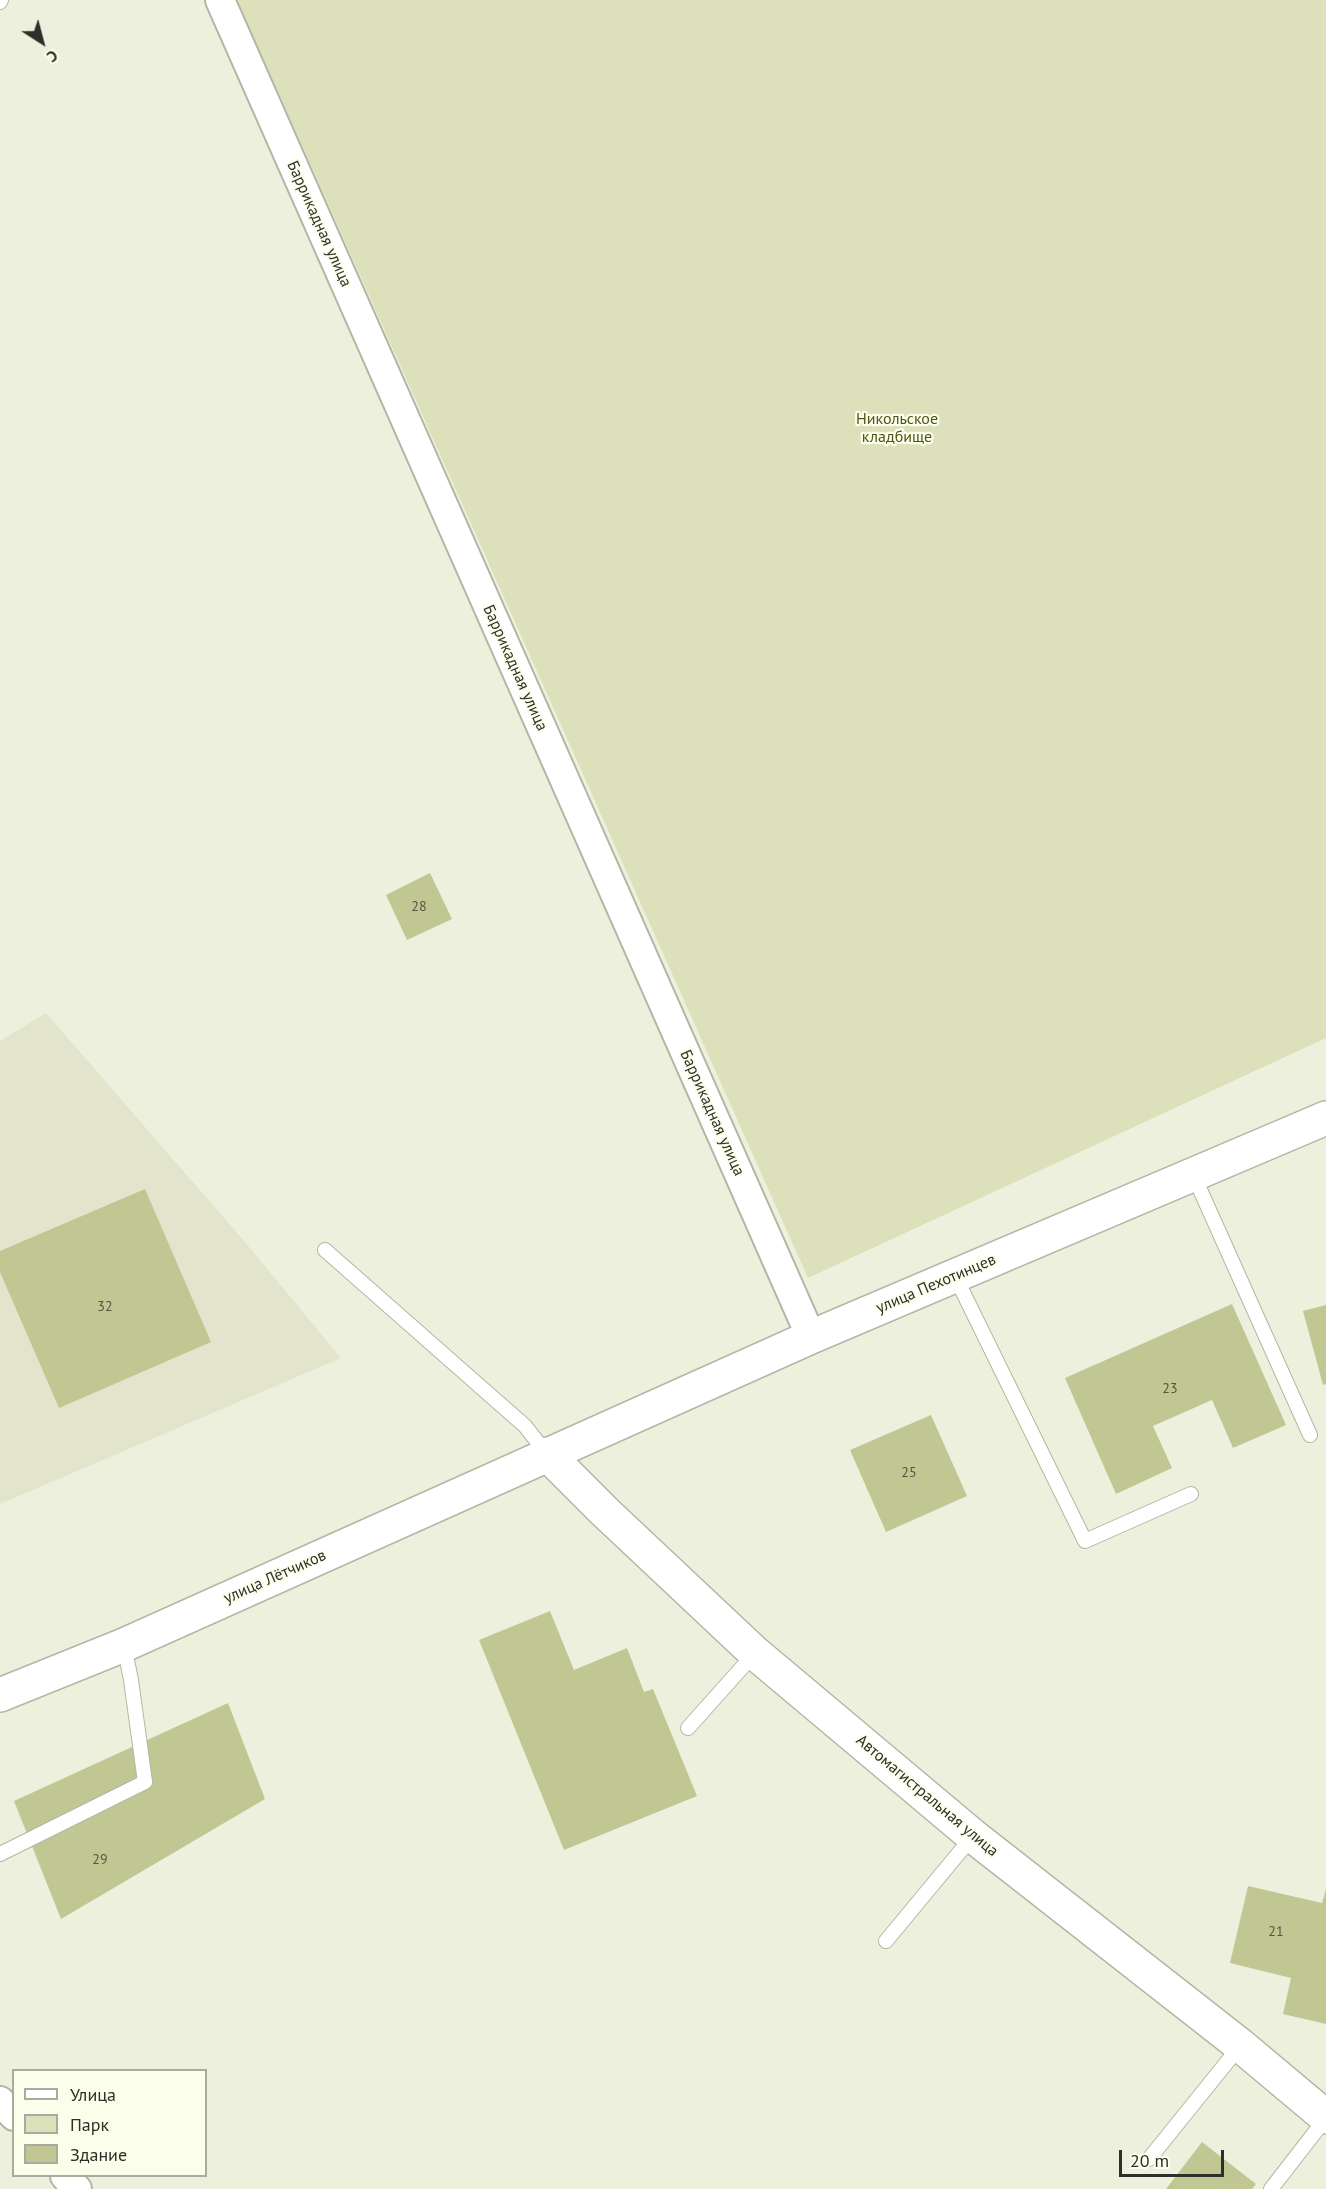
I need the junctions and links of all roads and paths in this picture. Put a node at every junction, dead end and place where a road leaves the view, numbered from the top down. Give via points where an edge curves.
1 (220, 0) edge
2 (1326, 1118) edge
3 (1193, 1174) junction
4 (325, 1250) dead end
5 (955, 1276) junction
6 (810, 1337) junction
7 (1310, 1435) dead end
8 (548, 1454) junction
9 (1191, 1494) dead end
10 (124, 1645) junction
11 (755, 1653) junction
12 (0, 1695) edge
13 (688, 1728) dead end
14 (973, 1836) junction
15 (0, 1854) edge
16 (886, 1941) dead end
17 (1240, 2045) junction
18 (0, 2101) edge
19 (12, 2114) edge
20 (1326, 2117) edge
21 (1149, 2159) dead end
22 (67, 2177) edge
23 (76, 2189) edge
24 (1271, 2189) edge

1 - 6 street, Баррикадная улица
2 - 3 main road, улица Пехотинцев
3 - 5 main road, улица Пехотинцев
3 - 7 lane
4 - 8 lane via 525,1426
5 - 6 main road, улица Пехотинцев
5 - 9 lane via 1085,1541
6 - 8 main road, улица Пехотинцев
8 - 10 main road, улица Лётчиков
8 - 11 main road, Автомагистральная улица
10 - 12 main road, улица Лётчиков
10 - 15 lane via 145,1782
11 - 13 lane
11 - 14 main road, Автомагистральная улица
14 - 16 lane
14 - 17 main road, Автомагистральная улица
17 - 20 main road, Автомагистральная улица
17 - 21 lane
18 - 19 street
20 - 24 lane
22 - 23 street

